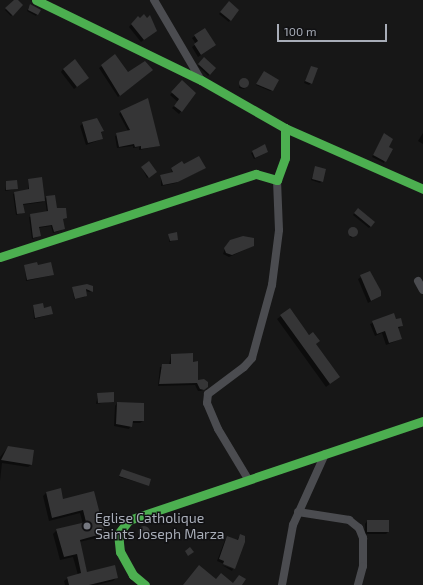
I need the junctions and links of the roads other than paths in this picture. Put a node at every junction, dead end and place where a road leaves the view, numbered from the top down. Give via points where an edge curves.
1 (36, 0) edge
2 (154, 0) edge
3 (200, 80) junction
4 (285, 128) junction
5 (277, 180) junction
6 (423, 189) edge
7 (0, 257) edge
8 (418, 281) dead end
9 (423, 290) edge
10 (423, 421) edge
11 (325, 454) junction
12 (248, 479) junction
13 (298, 512) junction
14 (145, 585) edge
15 (282, 585) edge
16 (358, 585) edge

1 - 3 street
2 - 3 street
3 - 4 street
4 - 5 street via 285,158
4 - 6 street
5 - 7 street via 256,174
5 - 12 street via 279,230 272,285 252,358 244,368 208,394 206,403 218,429
8 - 9 street
10 - 11 street
11 - 12 street
11 - 13 street
12 - 14 street via 129,520 118,534 120,552 133,575
13 - 15 street
13 - 16 street via 349,520 359,528 363,538 363,566

